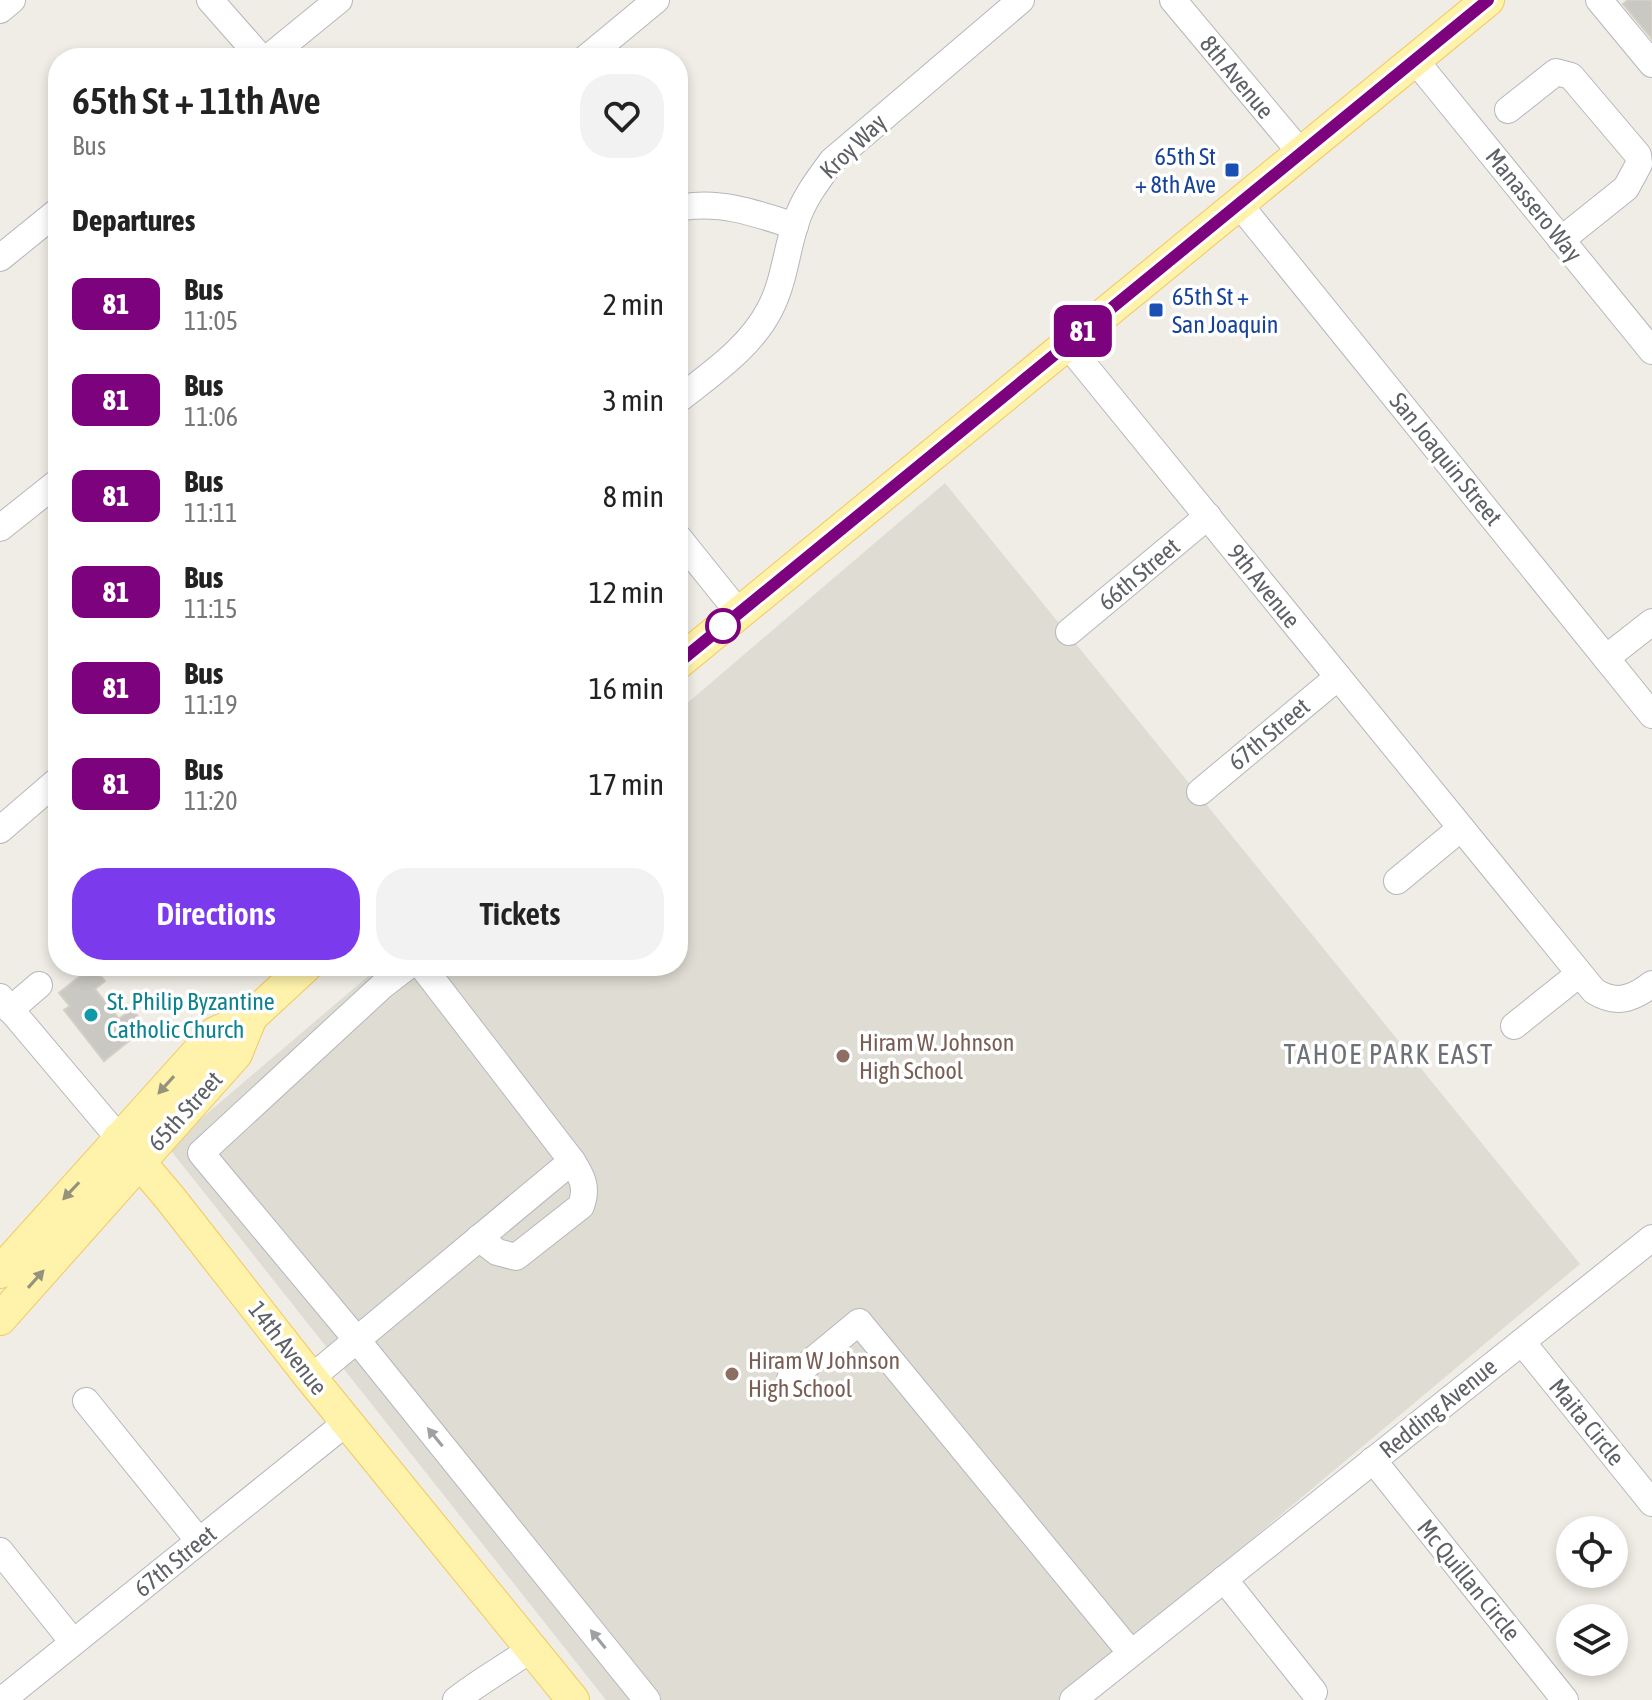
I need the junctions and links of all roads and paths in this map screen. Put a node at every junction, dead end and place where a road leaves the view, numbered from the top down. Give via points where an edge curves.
1 (12, 0) edge
2 (210, 0) edge
3 (339, 0) edge
4 (656, 0) edge
5 (1021, 0) edge
6 (1173, 0) edge
7 (1488, 0) edge
8 (1599, 0) edge
9 (0, 10) edge
10 (252, 48) edge
11 (280, 48) edge
12 (598, 48) edge
13 (1415, 60) junction
14 (1652, 64) edge
15 (1508, 110) dead end
16 (1301, 153) junction
17 (1239, 204) junction
18 (688, 207) edge
19 (48, 218) edge
20 (795, 226) junction
21 (1561, 240) junction
22 (0, 258) edge
23 (1067, 344) junction
24 (1652, 351) edge
25 (688, 392) edge
26 (48, 490) edge
27 (1208, 516) junction
28 (0, 528) edge
29 (688, 549) edge
30 (739, 613) junction
31 (1652, 622) edge
32 (1069, 632) dead end
33 (688, 655) edge
34 (1606, 658) junction
35 (1338, 677) junction
36 (1652, 715) edge
37 (48, 789) edge
38 (1200, 792) dead end
39 (1461, 828) junction
40 (0, 830) edge
41 (1397, 881) dead end
42 (1579, 974) junction
43 (295, 976) edge
44 (395, 976) edge
45 (430, 976) edge
46 (1652, 984) edge
47 (39, 985) dead end
48 (5, 1004) edge
49 (251, 1017) junction
50 (1514, 1026) dead end
51 (129, 1150) junction
52 (572, 1161) junction
53 (479, 1238) junction
54 (1652, 1238) edge
55 (0, 1272) edge
56 (0, 1319) edge
57 (357, 1340) junction
58 (1522, 1342) junction
59 (311, 1378) junction
60 (790, 1379) dead end
61 (86, 1401) dead end
62 (347, 1422) junction
63 (1373, 1460) junction
64 (1652, 1503) edge
65 (199, 1541) junction
66 (0, 1551) edge
67 (1224, 1579) junction
68 (73, 1642) junction
69 (531, 1649) junction
70 (1131, 1653) junction
71 (1314, 1692) dead end
72 (1076, 1699) edge
73 (2, 1700) edge
74 (456, 1700) edge
75 (573, 1700) edge
76 (647, 1700) edge
77 (1565, 1700) edge

1 - 9 street
2 - 10 street
3 - 11 street
4 - 12 street
5 - 20 street, Kroy Way via 832,161
6 - 16 street, 8th Avenue
7 - 13 main road
8 - 14 street
13 - 16 main road
13 - 21 street, Manassero Way
15 - 21 street via 1556,72 1571,76 1638,155 1635,176 1626,188
16 - 17 main road
17 - 23 main road
17 - 34 street, San Joaquin Street
18 - 20 street via 738,208
19 - 22 street
20 - 25 street, Kroy Way via 782,282 757,329
21 - 24 street, Manassero Way
23 - 27 street, 9th Avenue
23 - 30 main road
26 - 28 street
27 - 32 street, 66th Street
27 - 35 street, 9th Avenue
29 - 30 street
30 - 33 main road
31 - 34 street
34 - 36 street, San Joaquin Street
35 - 38 street, 67th Street
35 - 39 street, 9th Avenue
37 - 40 street
39 - 41 street
39 - 42 street, 9th Avenue
42 - 46 street, 9th Avenue via 1594,991 1617,1000
42 - 50 street
43 - 49 main road, 65th Street
44 - 57 street via 201,1153
45 - 52 street
47 - 48 street
48 - 51 street, 14th Avenue
49 - 51 main road, 65th Street via 236,1054
49 -> 51 main road, 65th Street via 193,1041
51 -> 55 main road
56 -> 51 main road
51 - 59 main road, 14th Avenue
52 - 53 street
52 - 53 street via 584,1181 581,1206 516,1257 497,1252
53 - 57 street
54 - 58 street, Redding Avenue
57 - 59 street
76 -> 57 street
58 - 63 street, Redding Avenue
58 - 64 street, Maita Circle
59 - 62 main road, 14th Avenue
60 - 70 street via 859,1322
61 - 65 street
62 - 65 street, 67th Street
62 - 69 main road, 14th Avenue
63 - 67 street, Redding Avenue
63 - 77 street, Mc Quillan Circle
65 - 68 street, 67th Street
66 - 68 street
67 - 70 street, Redding Avenue
67 - 71 street
68 - 73 street, 67th Street
69 - 74 street
69 - 75 main road, 14th Avenue
70 - 72 street, Redding Avenue

